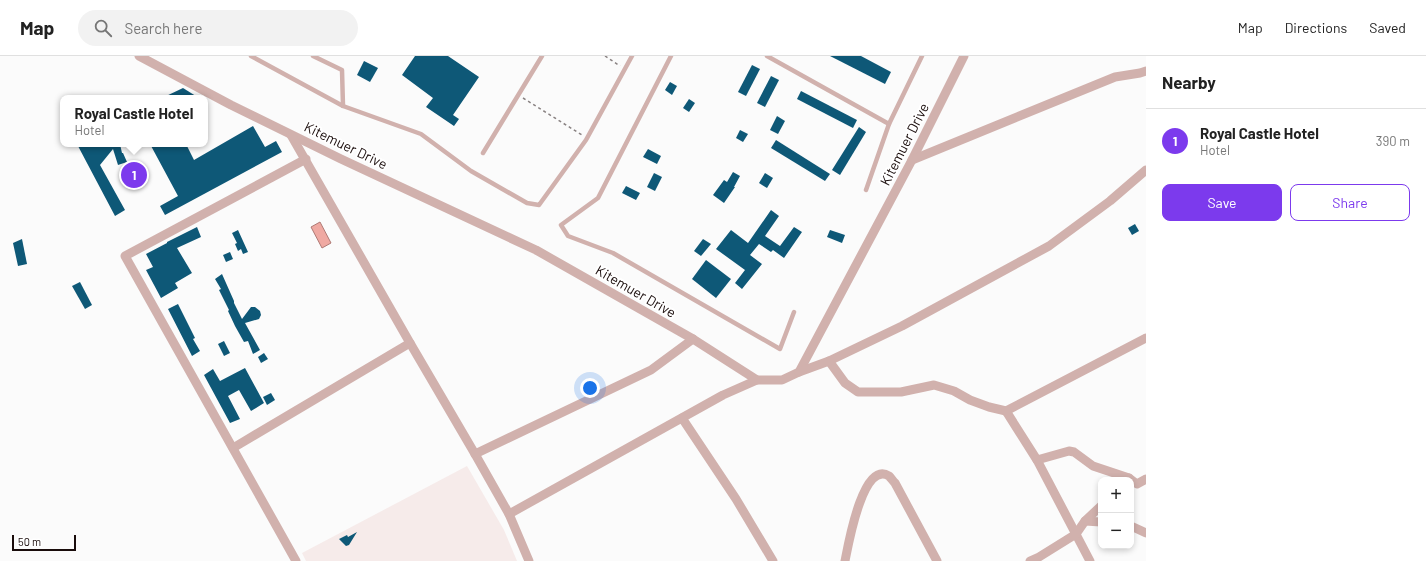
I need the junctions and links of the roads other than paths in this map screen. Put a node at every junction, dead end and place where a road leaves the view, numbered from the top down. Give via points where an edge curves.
1 (139, 56) edge
2 (251, 56) edge
3 (313, 56) edge
4 (542, 56) edge
5 (632, 56) edge
6 (671, 56) edge
7 (766, 56) edge
8 (922, 56) edge
9 (964, 56) edge
10 (1146, 71) edge
11 (343, 106) junction
12 (889, 124) junction
13 (290, 134) junction
14 (483, 153) dead end
15 (306, 159) junction
16 (912, 160) junction
17 (1146, 170) edge
18 (866, 190) dead end
19 (794, 312) dead end
20 (1146, 338) edge
21 (693, 339) junction
22 (410, 343) junction
23 (829, 361) junction
24 (799, 372) junction
25 (757, 380) junction
26 (1006, 411) junction
27 (682, 418) junction
28 (233, 448) junction
29 (475, 454) junction
30 (1037, 460) junction
31 (1123, 477) edge
32 (1146, 479) edge
33 (1134, 482) edge
34 (1098, 509) edge
35 (509, 514) junction
36 (1084, 521) junction
37 (1098, 522) edge
38 (1134, 527) edge
39 (1146, 533) edge
40 (1076, 534) junction
41 (296, 561) edge
42 (529, 561) edge
43 (773, 561) edge
44 (845, 561) edge
45 (937, 561) edge
46 (1030, 561) edge
47 (1090, 561) edge

1 - 13 street, Kitemuer Drive
2 - 11 lane
3 - 11 lane via 342,70
4 - 14 lane
5 - 11 lane via 587,138 539,205 527,203 471,171 421,134
6 - 19 lane via 598,198 562,225 568,236 612,253 780,350
7 - 12 lane
8 - 12 lane
9 - 16 street, Kitemuer Drive
10 - 16 street via 1115,77
12 - 18 lane
13 - 15 street
13 - 21 street, Kitemuer Drive via 536,250
15 - 22 street
15 - 28 street via 125,256
16 - 24 street, Kitemuer Drive
17 - 23 street via 1050,246 902,326
20 - 26 street
21 - 25 street, Kitemuer Drive
21 - 29 street via 651,370
22 - 28 street
22 - 29 street
23 - 24 street
23 - 26 street via 846,383 858,392 901,392 934,386
24 - 25 street via 782,380
25 - 27 street
26 - 30 street
27 - 35 street
27 - 43 street via 736,499
28 - 41 street
29 - 35 street
30 - 31 street via 1069,451 1093,466
30 - 40 street
32 - 33 street via 1137,484
34 - 36 street
35 - 42 street
36 - 37 street
36 - 40 street
38 - 39 street
40 - 46 street
40 - 47 street
44 - 45 street via 857,509 872,478 881,474 888,476 895,484

